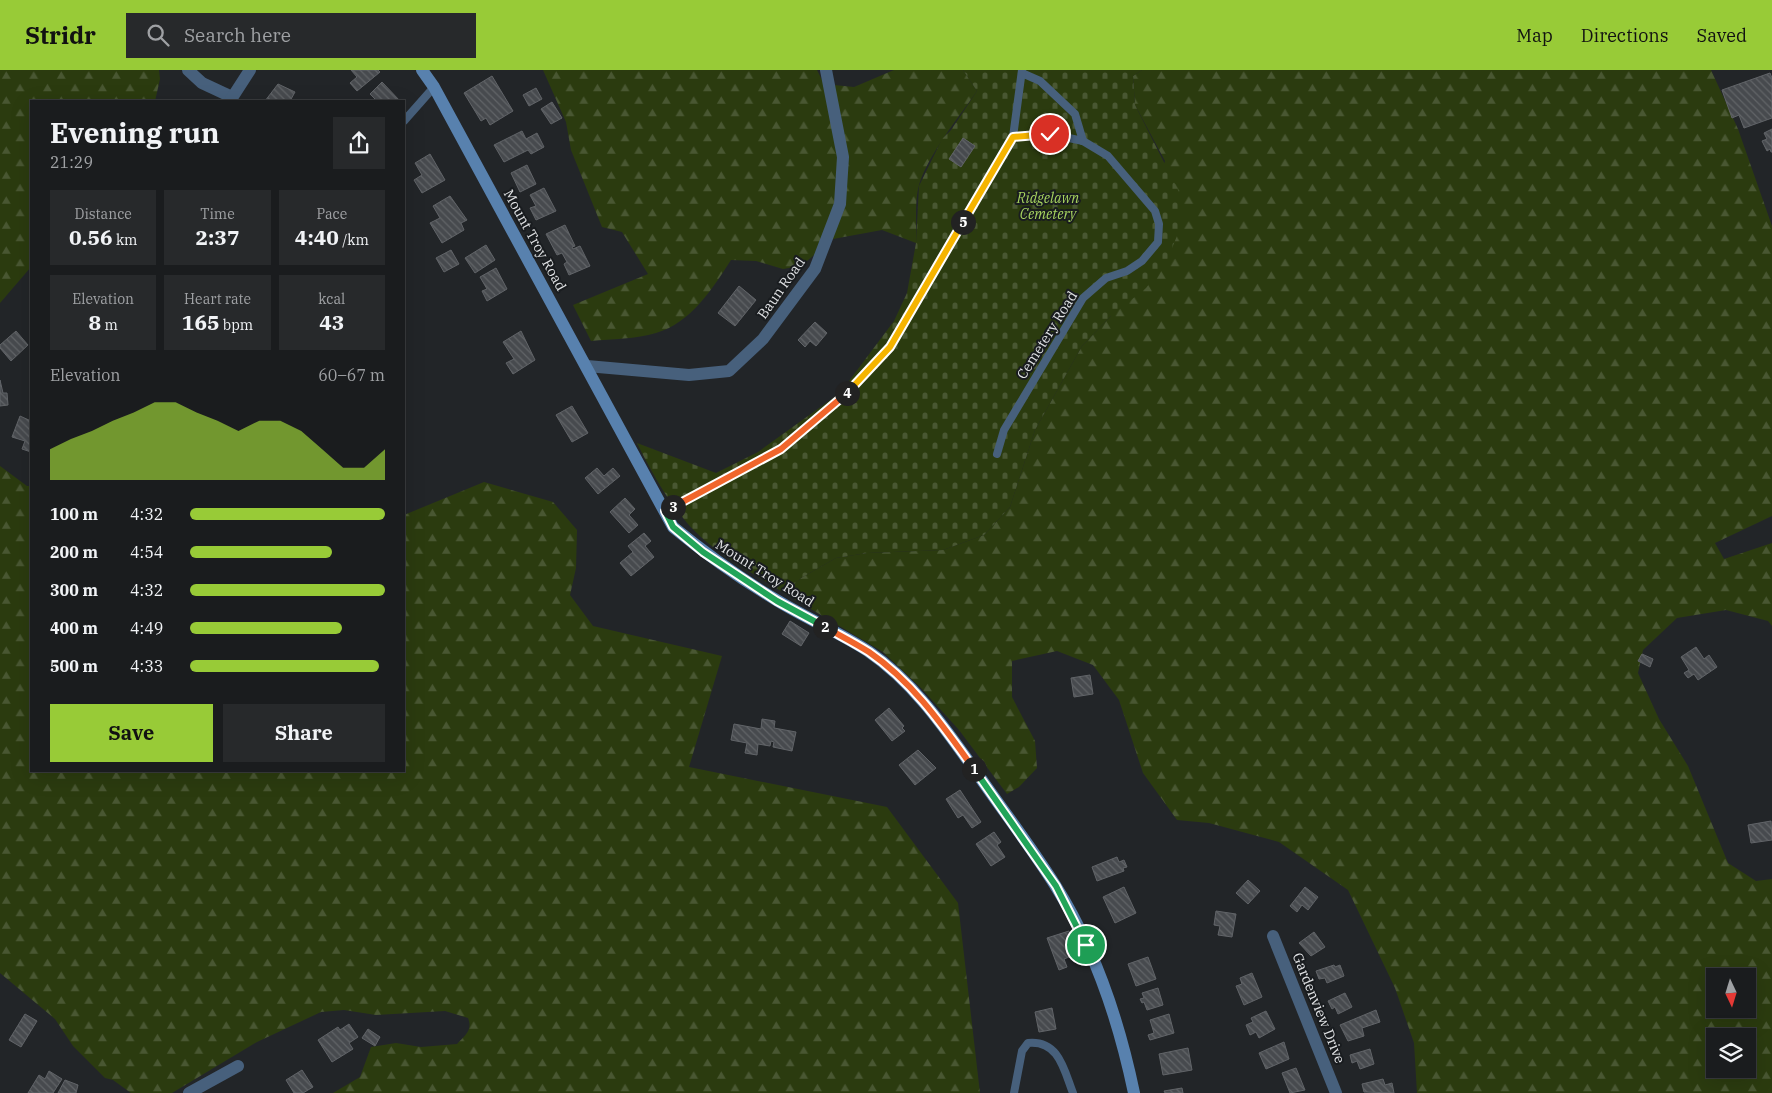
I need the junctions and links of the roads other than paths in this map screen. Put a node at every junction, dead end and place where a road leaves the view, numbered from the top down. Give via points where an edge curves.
1 (188, 70) edge
2 (250, 70) edge
3 (422, 70) edge
4 (826, 70) edge
5 (1022, 71) edge
6 (434, 87) junction
7 (231, 99) edge
8 (405, 120) edge
9 (1013, 137) junction
10 (1083, 141) junction
11 (587, 366) junction
12 (997, 454) dead end
13 (665, 511) junction
14 (1273, 936) dead end
15 (238, 1066) dead end
16 (189, 1093) edge
17 (1014, 1093) edge
18 (1073, 1093) edge
19 (1134, 1093) edge
20 (1336, 1093) edge

1 - 7 street via 202,83
2 - 7 street
3 - 6 street, Mount Troy Road
4 - 11 street, Baun Road via 843,157 840,204 815,268 763,339 729,370 690,375
5 - 9 lane
5 - 10 lane via 1040,81 1075,114
6 - 8 lane
6 - 11 street, Mount Troy Road
9 - 10 lane, Cemetery Road via 1050,134
9 - 13 lane via 890,347 843,397 781,449
10 - 12 lane, Cemetery Road via 1108,156 1155,211 1159,224 1158,242 1142,261 1127,271 1106,278 1083,298 1004,430
11 - 13 street, Mount Troy Road
13 - 19 street, Mount Troy Road via 673,527 703,552 777,601 869,652 932,710 1056,886 1102,982 1127,1058
14 - 20 street, Gardenview Drive
15 - 16 street
17 - 18 lane via 1022,1051 1028,1043 1040,1042 1050,1046 1059,1059

